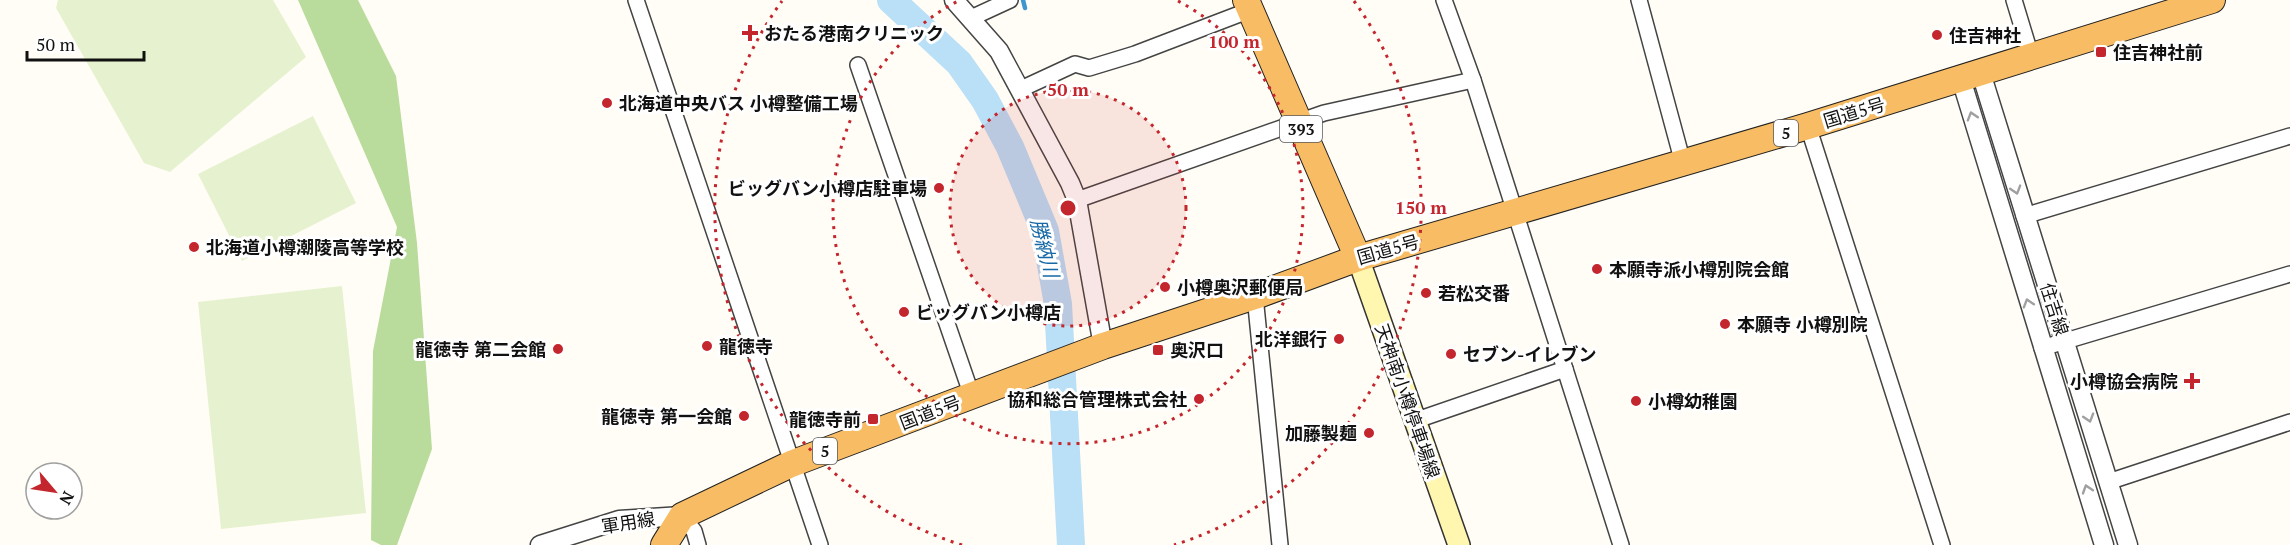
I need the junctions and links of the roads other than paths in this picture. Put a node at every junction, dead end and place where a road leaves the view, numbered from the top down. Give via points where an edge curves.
1 (636, 0) edge
2 (954, 0) edge
3 (1010, 0) edge
4 (1444, 0) edge
5 (2014, 0) edge
6 (2212, 0) edge
7 (1643, 1) edge
8 (1248, 5) edge
9 (971, 18) junction
10 (2031, 56) junction
11 (858, 64) dead end
12 (1971, 76) junction
13 (1473, 80) junction
14 (1021, 89) junction
15 (1298, 122) junction
16 (1808, 126) junction
17 (2290, 136) edge
18 (1683, 163) junction
19 (1077, 200) junction
20 (1514, 213) junction
21 (2024, 216) junction
22 (1358, 258) junction
23 (2290, 274) edge
24 (1254, 296) junction
25 (2065, 342) junction
26 (1103, 346) junction
27 (2042, 348) junction
28 (1564, 369) junction
29 (972, 396) junction
30 (1414, 421) junction
31 (2290, 422) edge
32 (792, 464) junction
33 (2108, 482) junction
34 (682, 516) junction
35 (540, 545) edge
36 (664, 545) edge
37 (698, 545) edge
38 (820, 545) edge
39 (1280, 545) edge
40 (1459, 545) edge
41 (1622, 545) edge
42 (1942, 545) edge
43 (2104, 545) edge
44 (2128, 545) edge

1 - 32 street
2 - 9 street
3 - 9 street
4 - 13 street
5 - 10 street
6 - 10 highway, 国道5号 / 5
7 - 18 street
8 - 14 street via 1135,54 1089,68 1075,64
8 - 15 highway, 393
9 - 14 street via 999,51
10 - 12 highway, 国道5号 / 5
11 - 29 street
12 - 16 highway, 国道5号 / 5
12 -> 21 street, 住吉線
27 -> 12 street, 住吉線
13 - 15 street
13 - 20 street
14 - 19 street
15 - 19 street
15 - 22 highway, 393
16 - 18 highway, 国道5号 / 5
16 - 42 street
17 - 21 street
18 - 20 highway, 国道5号 / 5
19 - 26 street
20 - 22 highway, 国道5号 / 5
20 - 28 street
21 - 25 street, 住吉線
22 - 24 highway, 国道5号 / 5
22 - 30 main road, 天神南小樽停車場線
23 - 25 street
24 - 26 highway, 国道5号 / 5
24 - 39 street
25 - 27 street
25 -> 33 street, 住吉線
26 - 29 highway, 国道5号 / 5
43 -> 27 street, 住吉線
28 - 30 street
28 - 41 street
29 - 32 highway, 国道5号 / 5
30 - 40 main road, 天神南小樽停車場線
31 - 33 street
32 - 34 highway, 国道5号 / 5
32 - 38 street
33 - 44 street, 住吉線
34 - 35 street, 軍用線 via 619,520
34 - 36 highway
34 - 37 street via 694,531

